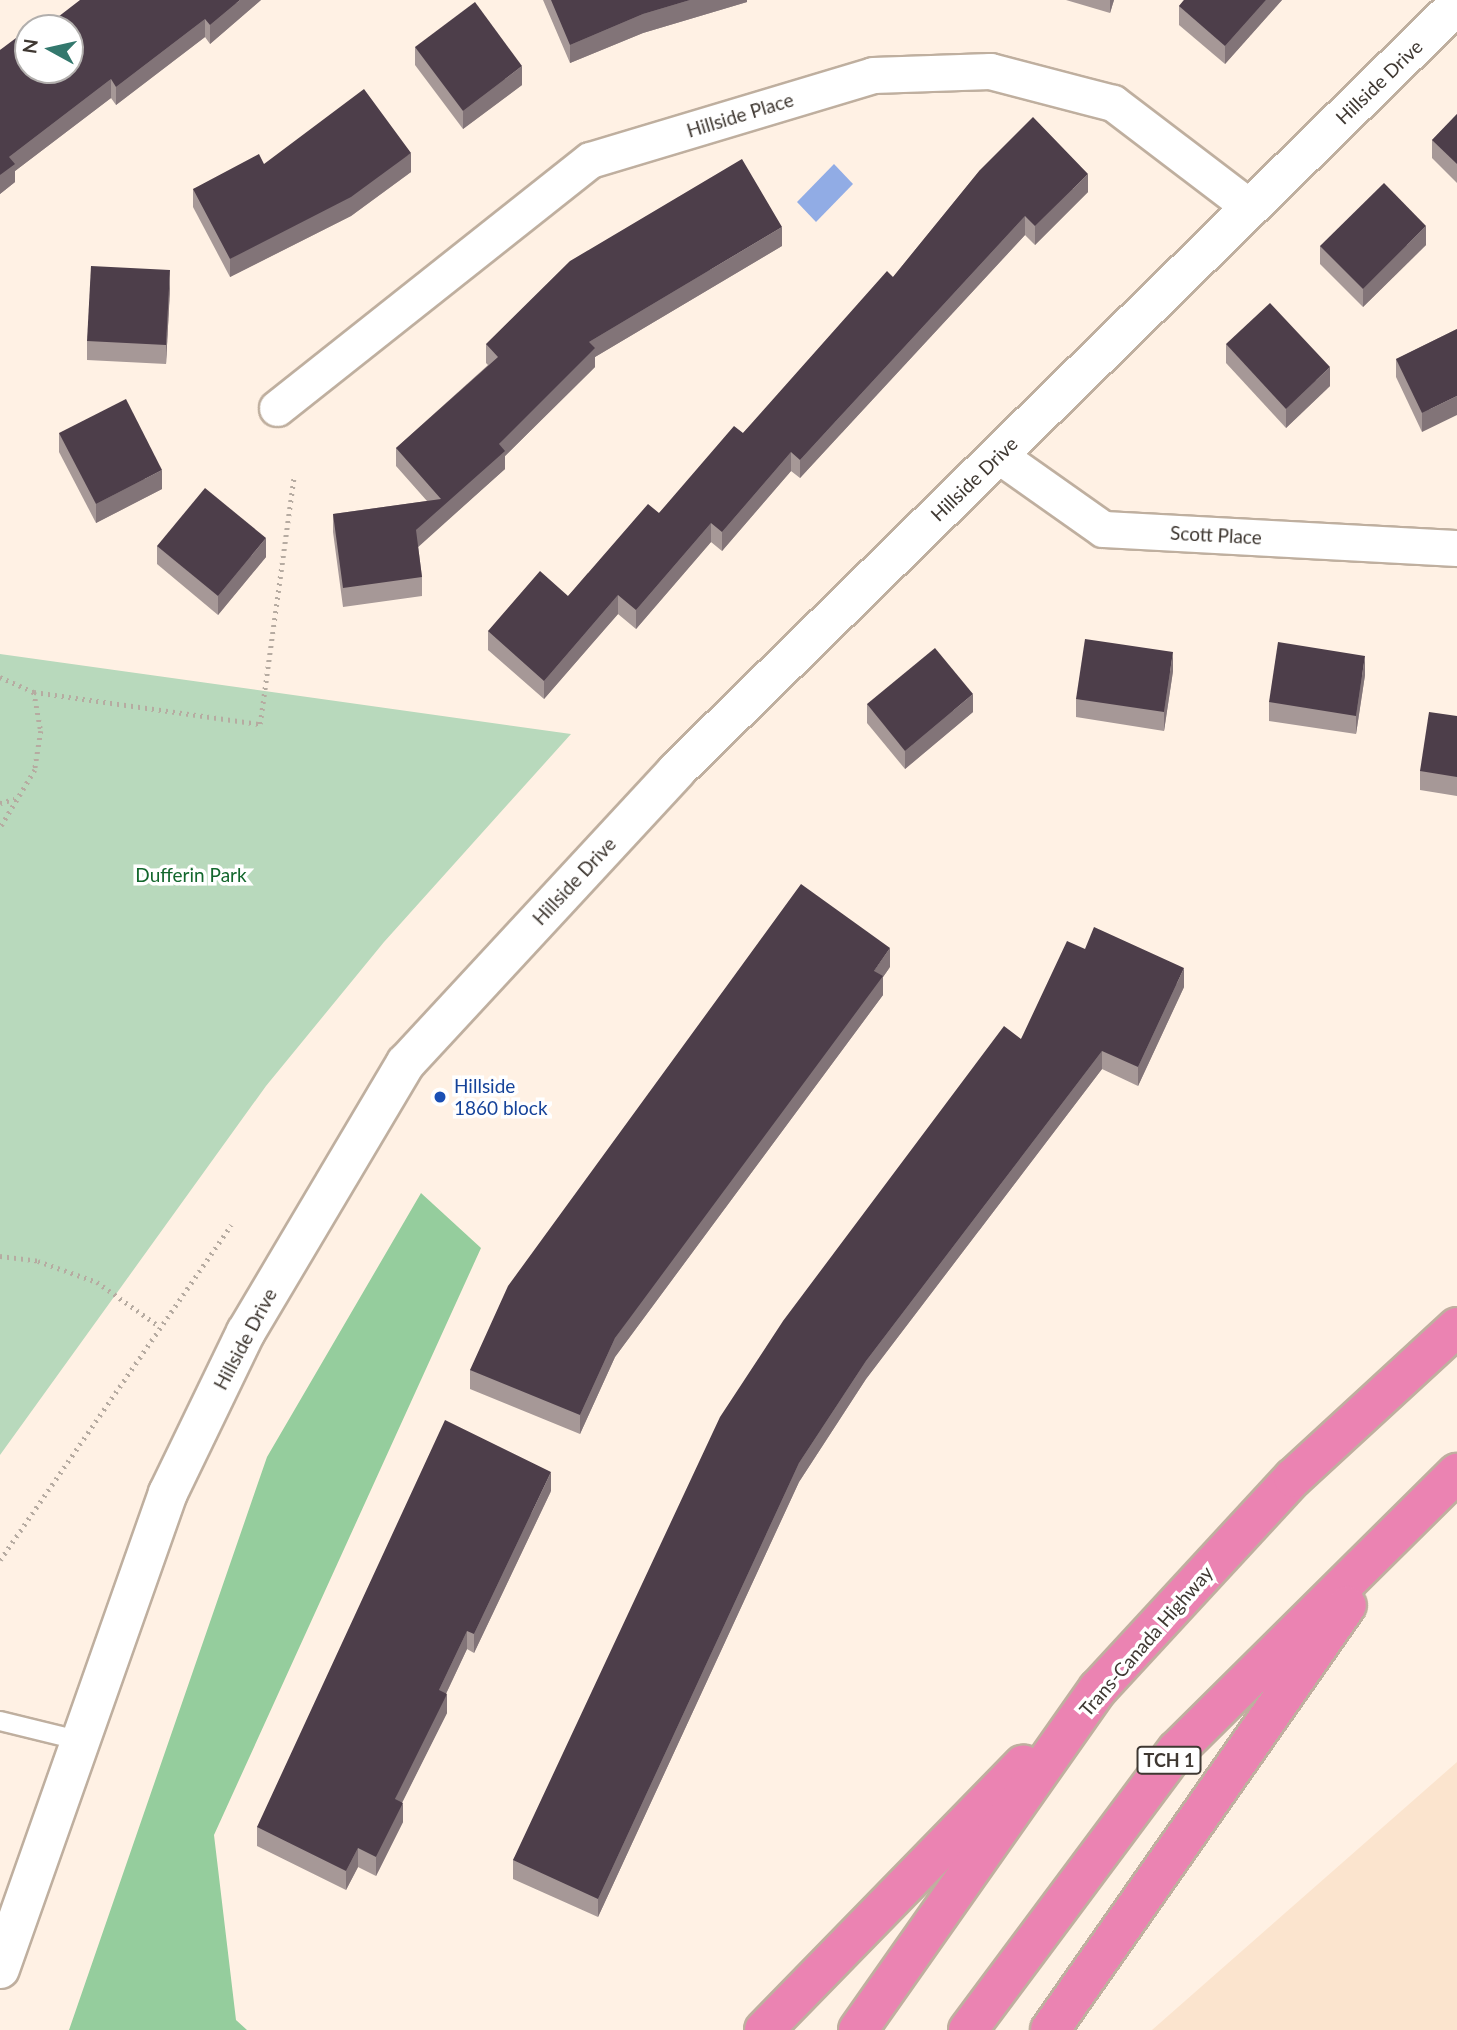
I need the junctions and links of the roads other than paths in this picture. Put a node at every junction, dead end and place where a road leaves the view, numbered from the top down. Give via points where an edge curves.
1 (1457, 5) edge
2 (1251, 208) junction
3 (277, 408) dead end
4 (998, 456) junction
5 (1457, 548) edge
6 (1457, 1326) edge
7 (1457, 1473) edge
8 (1405, 1522) junction
9 (1098, 1689) junction
10 (0, 1721) edge
11 (82, 1741) junction
12 (0, 1969) edge
13 (764, 2030) edge
14 (858, 2030) edge
15 (968, 2030) edge
16 (1049, 2030) edge

1 - 2 street, Hillside Drive
2 - 3 street, Hillside Place via 1113,103 990,71 873,75 590,160
2 - 4 street, Hillside Drive
4 - 5 street, Scott Place via 1104,529
4 - 11 street, Hillside Drive via 676,771 406,1063 246,1332 168,1493
6 - 9 highway, Trans-Canada Highway via 1293,1479
7 - 8 highway, TCH 1
8 - 15 highway, TCH 1 via 1177,1750
8 - 16 highway
9 - 13 highway
9 - 14 highway, Trans-Canada Highway
10 - 11 lane
11 - 12 street, Hillside Drive

